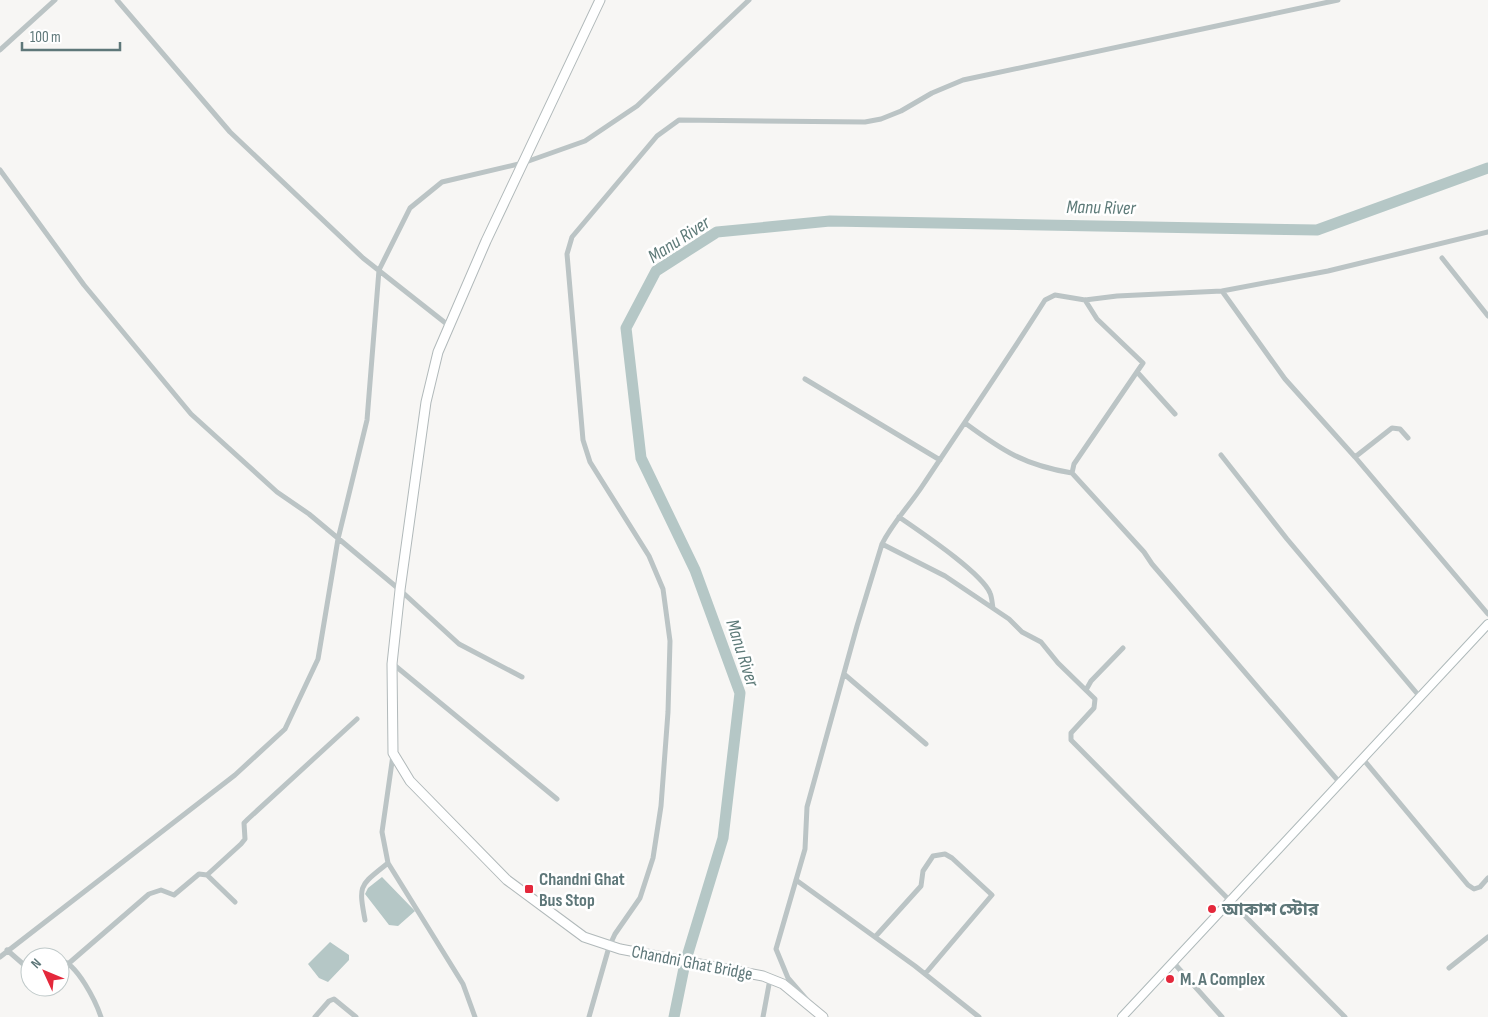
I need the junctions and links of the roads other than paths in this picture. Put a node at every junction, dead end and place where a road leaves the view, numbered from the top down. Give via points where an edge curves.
1 (56, 0) edge
2 (117, 0) edge
3 (600, 0) edge
4 (749, 0) edge
5 (1338, 0) edge
6 (0, 50) edge
7 (523, 163) junction
8 (0, 170) edge
9 (1488, 232) edge
10 (1442, 258) dead end
11 (379, 270) junction
12 (1222, 291) junction
13 (1085, 300) junction
14 (1488, 316) edge
15 (448, 325) junction
16 (1138, 374) junction
17 (805, 379) dead end
18 (1175, 414) dead end
19 (965, 423) junction
20 (1408, 438) dead end
21 (1221, 455) dead end
22 (1355, 457) junction
23 (940, 460) junction
24 (1072, 473) junction
25 (899, 517) junction
26 (338, 539) junction
27 (882, 544) junction
28 (400, 590) junction
29 (993, 608) junction
30 (1488, 614) edge
31 (1488, 624) edge
32 (1123, 648) dead end
33 (392, 664) junction
34 (844, 674) junction
35 (522, 677) dead end
36 (1086, 690) junction
37 (1420, 697) junction
38 (356, 719) dead end
39 (926, 744) dead end
40 (393, 753) junction
41 (1362, 759) junction
42 (1340, 784) junction
43 (557, 799) dead end
44 (388, 863) junction
45 (208, 875) junction
46 (1488, 878) edge
47 (796, 880) junction
48 (1230, 900) junction
49 (235, 902) dead end
50 (366, 920) dead end
51 (875, 937) junction
52 (1488, 937) edge
53 (609, 947) junction
54 (7, 950) junction
55 (0, 957) edge
56 (20, 961) edge
57 (70, 962) edge
58 (1173, 962) junction
59 (70, 966) edge
60 (1449, 968) dead end
61 (925, 974) junction
62 (767, 977) junction
63 (822, 1016) edge
64 (102, 1017) edge
65 (315, 1017) edge
66 (356, 1017) edge
67 (475, 1017) edge
68 (588, 1017) edge
69 (763, 1017) edge
70 (979, 1017) edge
71 (1122, 1017) edge
72 (1222, 1017) edge
73 (1345, 1017) edge

1 - 6 street
2 - 11 street via 230,132
3 - 7 highway
4 - 7 street via 637,106 585,141
5 - 53 street via 963,80 901,111 873,120 679,120 657,136 572,236 567,254 584,440 590,462 649,556 663,589 670,641 661,806 653,858 640,898
7 - 11 street via 442,182 410,208
7 - 15 highway
8 - 26 street via 84,285 191,414 277,492
9 - 12 street via 1375,261
10 - 14 street
11 - 15 street
11 - 26 street via 368,420
12 - 13 street
12 - 22 street via 1286,379
13 - 16 street via 1097,319 1143,363
13 - 19 street via 1055,295 1045,300
15 - 28 highway via 426,402
16 - 18 street
16 - 24 street via 1074,464
17 - 23 street
19 - 23 street
19 - 24 street via 1029,464
20 - 22 street via 1397,428 1392,428
21 - 37 street
22 - 30 street
23 - 25 street
24 - 42 street via 1144,552
25 - 27 street
25 - 29 street via 973,574 989,592
26 - 28 street
26 - 54 street via 318,659 285,729 235,775
27 - 29 street via 945,576
27 - 34 street
28 - 33 highway
28 - 35 street via 459,644
29 - 36 street via 1022,632 1041,642 1058,664
31 - 37 main road
32 - 36 street
33 - 40 highway
33 - 43 street
34 - 39 street
34 - 47 street via 807,807 805,849
36 - 48 street via 1096,703 1071,733 1071,740
37 - 41 main road
38 - 45 street via 244,823 245,839
40 - 44 street via 382,832
40 - 53 highway, Chandni Ghat Bridge via 410,782 507,880 584,937
41 - 42 main road
41 - 46 street via 1468,885 1474,889 1480,887
42 - 48 main road
44 - 50 street via 361,888
44 - 67 street via 463,984
45 - 49 street
45 - 57 street via 199,874 174,895 161,890 149,894
47 - 51 street
47 - 63 street via 776,949 788,978
48 - 58 main road
48 - 73 street
51 - 61 street
51 - 61 street via 921,886 923,871 933,856 945,854 952,858 992,895
52 - 60 street
53 - 62 highway, Chandni Ghat Bridge
53 - 68 street
54 - 55 street
54 - 56 street
58 - 71 main road
58 - 72 street
59 - 64 street via 89,989
61 - 70 street
62 - 63 highway, Chandni Ghat Bridge via 783,984
62 - 69 street
65 - 66 street via 334,998

